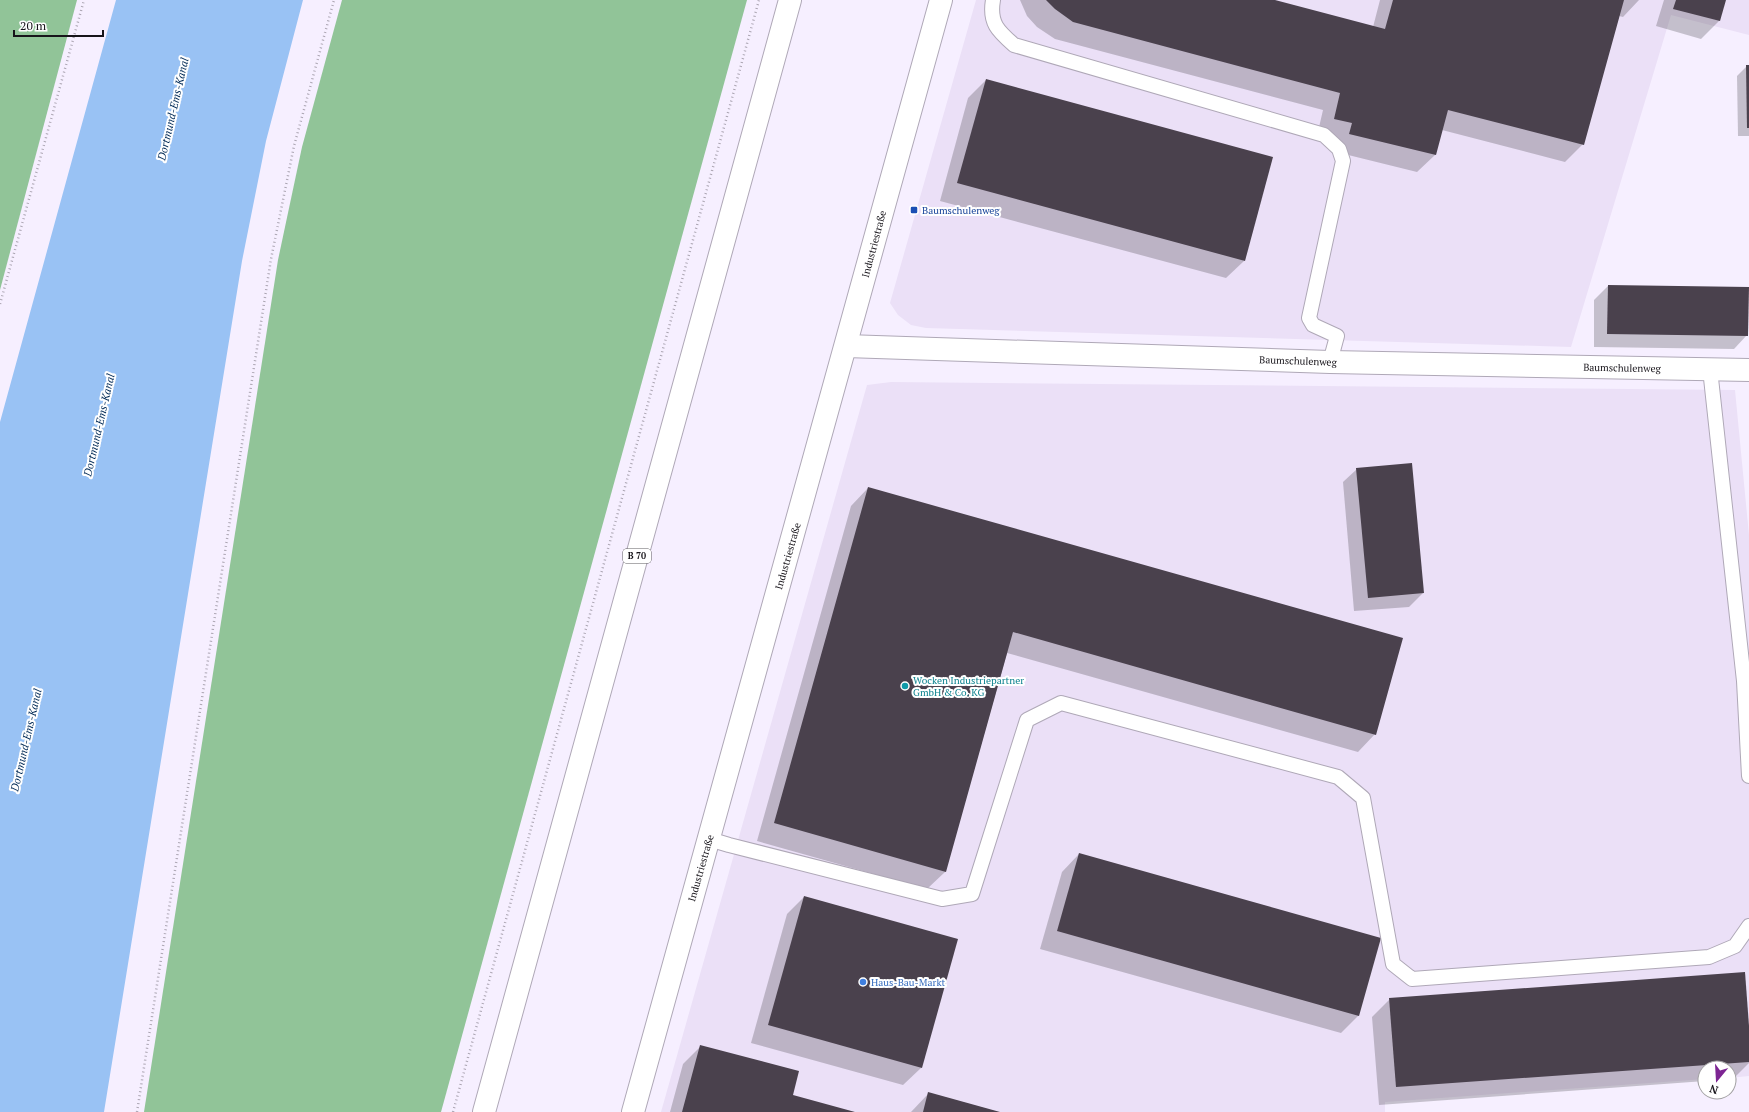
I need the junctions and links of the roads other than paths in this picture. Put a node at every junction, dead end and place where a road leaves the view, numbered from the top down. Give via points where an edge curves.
1 (790, 0) edge
2 (941, 0) edge
3 (993, 0) edge
4 (846, 346) junction
5 (1330, 362) junction
6 (1710, 370) junction
7 (1749, 370) edge
8 (1749, 776) edge
9 (709, 839) junction
10 (1749, 926) edge
11 (484, 1112) edge
12 (633, 1112) edge

1 - 11 street, B 70
2 - 4 street, Industriestraße
3 - 5 lane via 991,10 997,30 1014,45 1324,136 1339,149 1343,161 1309,318 1313,325 1337,336
4 - 5 street, Baumschulenweg
4 - 9 street, Industriestraße
5 - 6 street, Baumschulenweg
6 - 7 street, Baumschulenweg
6 - 8 lane via 1744,681
9 - 10 lane via 942,899 972,894 1027,720 1061,703 1338,777 1363,798 1393,964 1412,979 1709,957 1735,946
9 - 12 street, Industriestraße

